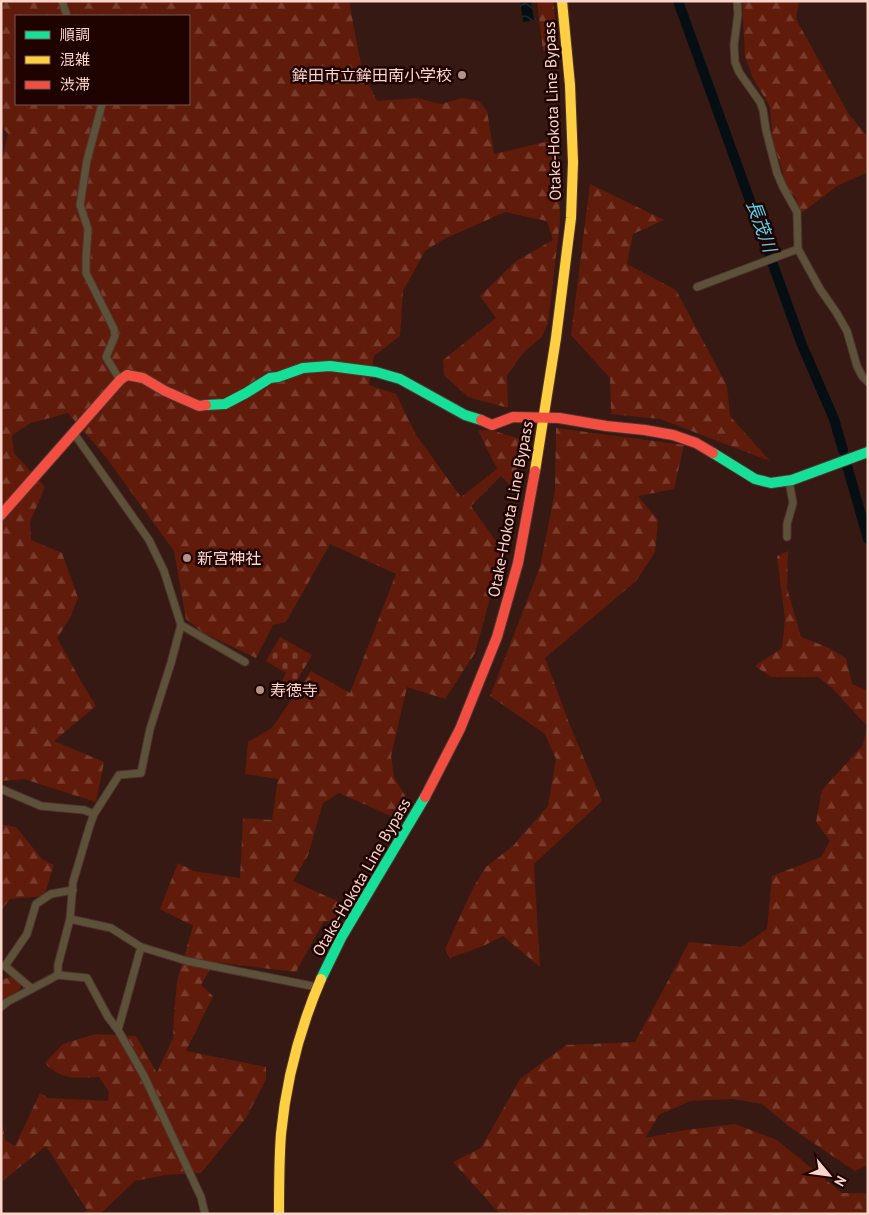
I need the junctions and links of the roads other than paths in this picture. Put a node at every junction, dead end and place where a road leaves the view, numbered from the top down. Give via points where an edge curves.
1 (62, 1) edge
2 (562, 1) edge
3 (737, 1) edge
4 (68, 15) edge
5 (102, 105) edge
6 (798, 249) junction
7 (697, 288) dead end
8 (120, 380) junction
9 (868, 382) edge
10 (544, 417) junction
11 (73, 432) junction
12 (866, 454) edge
13 (789, 481) junction
14 (1, 515) edge
15 (787, 537) dead end
16 (181, 625) junction
17 (245, 662) dead end
18 (1, 789) edge
19 (94, 814) junction
20 (72, 890) junction
21 (70, 919) junction
22 (141, 947) junction
23 (58, 975) junction
24 (317, 987) junction
25 (32, 989) junction
26 (1, 1007) edge
27 (118, 1030) junction
28 (205, 1214) edge
29 (279, 1214) edge

1 - 4 street
2 - 10 main road, Otake-Hokota Line Bypass via 573,162 570,218
3 - 6 street via 735,62 763,110 777,173 797,212
5 - 8 street via 87,160 80,205 88,229 86,273 114,329 116,336 106,357
6 - 7 street
6 - 9 street via 847,331 857,366
8 - 10 main road via 127,375 143,378 199,406 225,404 270,378 303,368 330,366 376,372 400,380 465,415 492,425 513,417
8 - 11 main road
10 - 13 main road via 673,435 696,443 755,479 771,483
10 - 24 main road, Otake-Hokota Line Bypass via 518,563 497,637 479,684 444,761 341,938
11 - 14 main road
11 - 16 street via 150,540 164,571
12 - 13 main road
13 - 15 street via 793,503
16 - 17 street
16 - 19 street via 150,729 141,773 119,775
18 - 19 street via 41,806
19 - 20 street
20 - 21 street
20 - 25 street via 51,894 36,904 27,934 5,966
21 - 22 street via 111,928
21 - 23 street
22 - 24 street via 187,961
22 - 27 street
23 - 25 street
23 - 27 street via 87,978
24 - 29 main road, Otake-Hokota Line Bypass via 298,1045 284,1108
25 - 26 street
27 - 28 street via 144,1076 201,1198

